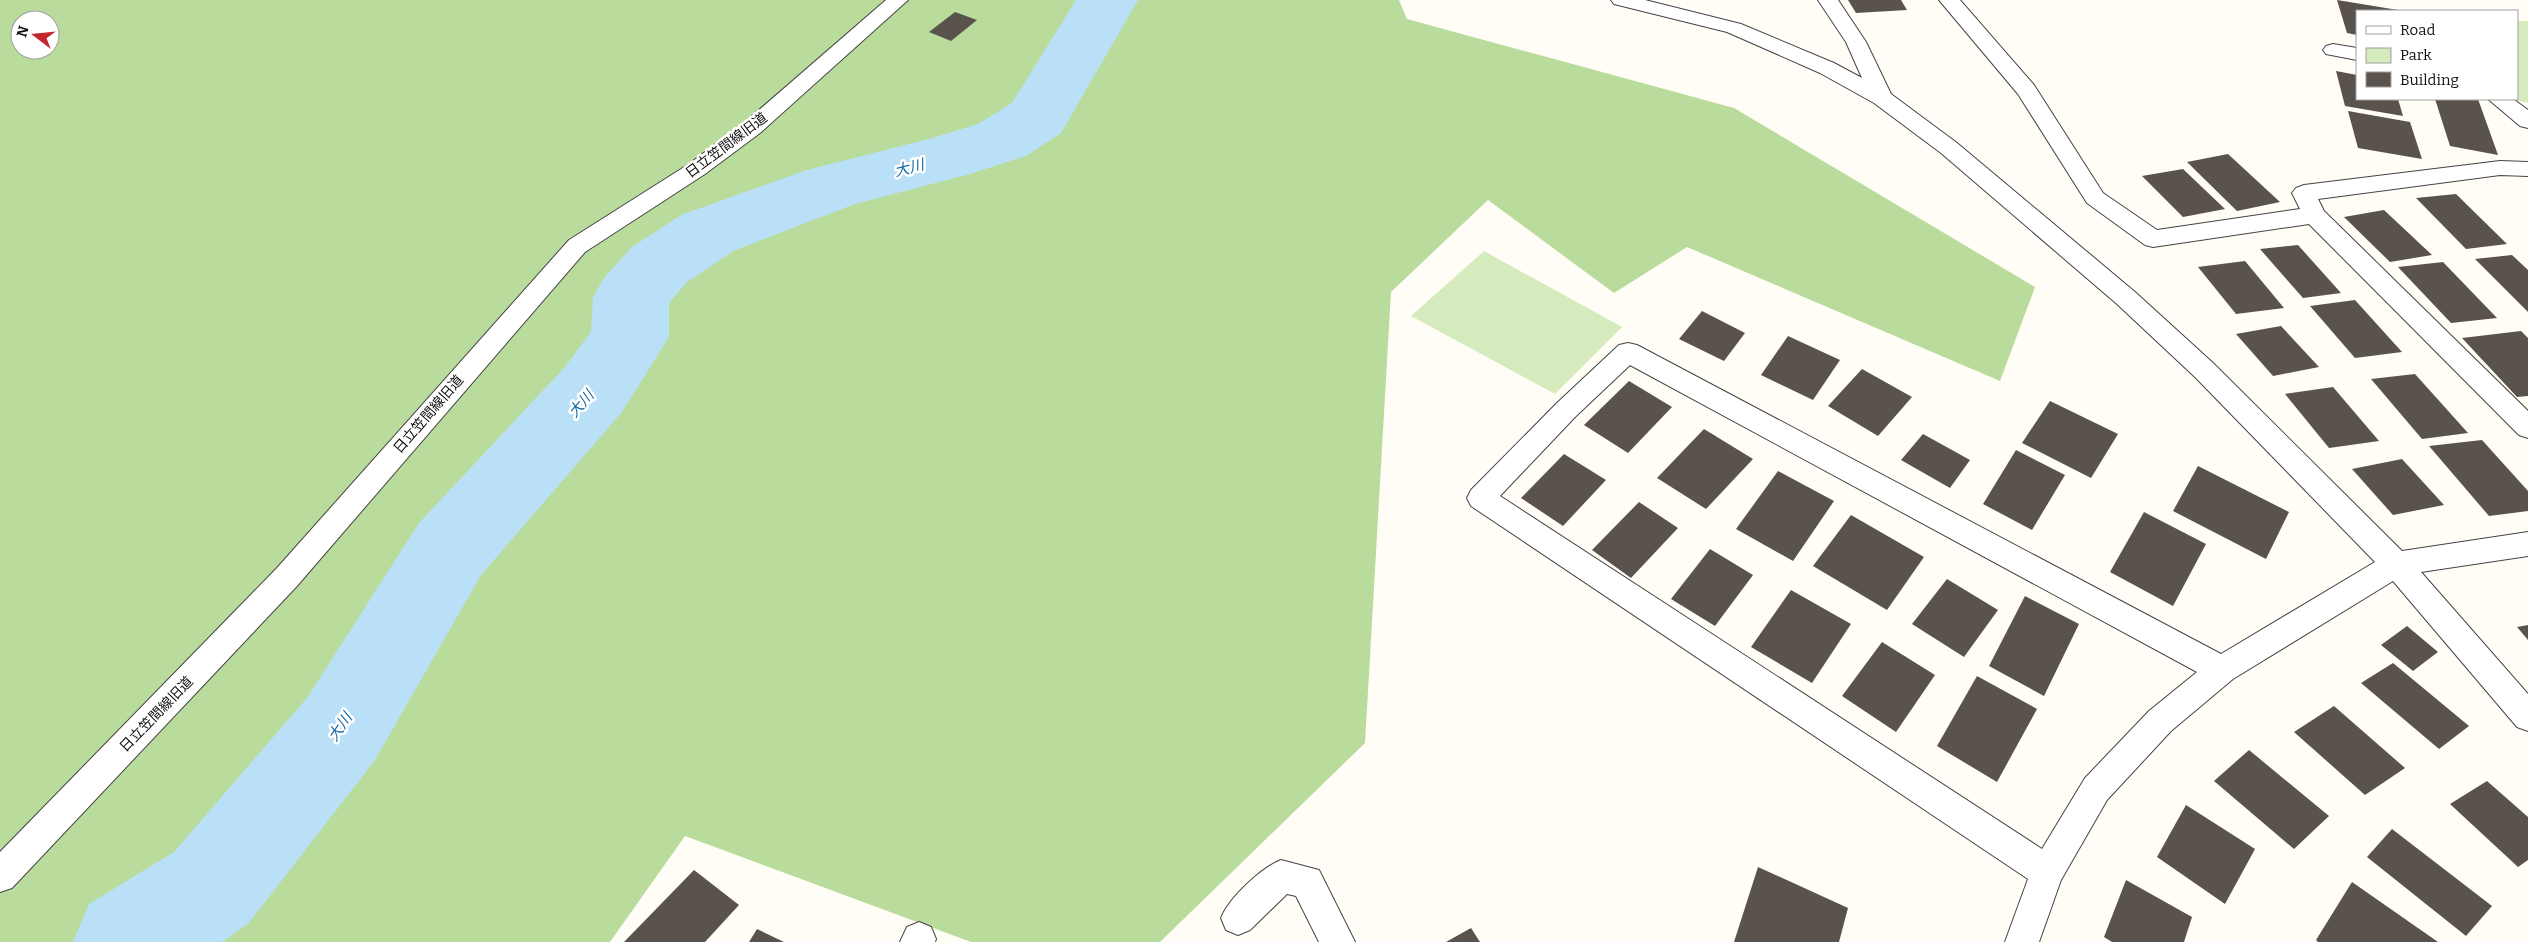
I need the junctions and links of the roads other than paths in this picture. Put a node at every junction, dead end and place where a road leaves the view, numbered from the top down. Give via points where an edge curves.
1 (898, 0) edge
2 (1621, 0) edge
3 (1828, 0) edge
4 (1950, 0) edge
5 (2333, 50) dead end
6 (2356, 54) edge
7 (1882, 98) junction
8 (2500, 100) edge
9 (2528, 121) edge
10 (2528, 169) edge
11 (2314, 214) junction
12 (2528, 428) edge
13 (2528, 544) edge
14 (2396, 564) junction
15 (2222, 670) junction
16 (2528, 717) edge
17 (2048, 872) junction
18 (0, 876) edge
19 (1238, 918) dead end
20 (1338, 942) edge
21 (2022, 942) edge

1 - 18 street, 日立笠間線旧道 via 752,128 697,169 577,246 286,576
2 - 7 street via 1734,28 1827,68
3 - 7 street via 1856,42
4 - 11 street via 2026,90 2095,198 2153,240
5 - 6 street
7 - 14 street via 1950,148 2126,298 2204,370
8 - 9 street
10 - 11 street via 2500,168 2304,193
11 - 12 street
13 - 14 street
14 - 15 street
14 - 16 street
15 - 17 street via 2160,721 2096,789
15 - 17 street via 1628,352 1566,410 1481,498
17 - 21 street
19 - 20 street via 1281,876 1307,882

